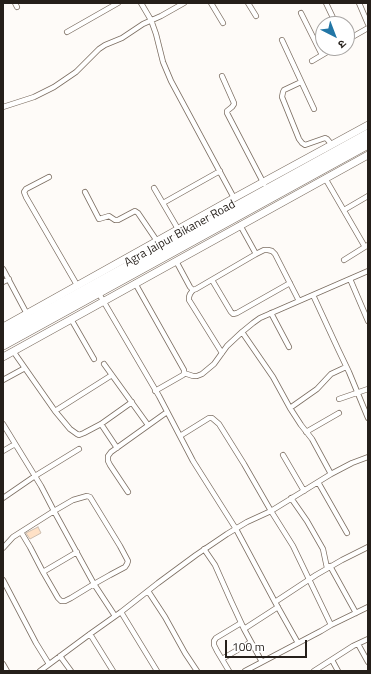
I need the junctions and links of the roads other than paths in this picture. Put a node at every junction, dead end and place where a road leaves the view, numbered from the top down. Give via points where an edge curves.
1 (118, 3) edge
2 (141, 3) edge
3 (184, 3) edge
4 (211, 3) edge
5 (248, 3) edge
6 (326, 3) edge
7 (359, 3) edge
8 (301, 13) dead end
9 (256, 16) dead end
10 (332, 16) edge
11 (151, 20) junction
12 (223, 23) dead end
13 (368, 24) edge
14 (368, 28) edge
15 (67, 32) dead end
16 (355, 35) edge
17 (282, 40) dead end
18 (315, 41) edge
19 (320, 56) edge
20 (312, 61) dead end
21 (222, 76) dead end
22 (301, 82) junction
23 (3, 107) edge
24 (314, 109) dead end
25 (368, 125) edge
26 (368, 134) edge
27 (368, 144) edge
28 (332, 145) junction
29 (368, 155) edge
30 (220, 171) junction
31 (49, 177) dead end
32 (325, 178) junction
33 (265, 186) junction
34 (154, 188) dead end
35 (85, 192) dead end
36 (368, 196) edge
37 (234, 198) junction
38 (163, 203) junction
39 (344, 210) junction
40 (240, 225) junction
41 (178, 229) junction
42 (156, 241) junction
43 (367, 246) edge
44 (256, 254) junction
45 (176, 260) junction
46 (344, 260) dead end
47 (3, 269) edge
48 (368, 271) edge
49 (9, 279) junction
50 (350, 279) junction
51 (212, 280) junction
52 (3, 282) edge
53 (135, 283) junction
54 (290, 283) junction
55 (77, 285) junction
56 (193, 290) junction
57 (98, 292) junction
58 (313, 295) junction
59 (104, 301) junction
60 (299, 301) junction
61 (271, 313) junction
62 (27, 314) junction
63 (71, 319) junction
64 (368, 321) edge
65 (3, 327) edge
66 (242, 332) junction
67 (3, 335) edge
68 (3, 345) edge
69 (288, 347) dead end
70 (13, 351) junction
71 (222, 353) junction
72 (3, 357) edge
73 (94, 359) dead end
74 (104, 364) dead end
75 (346, 367) junction
76 (25, 368) junction
77 (184, 373) junction
78 (112, 375) junction
79 (3, 380) edge
80 (368, 389) edge
81 (156, 391) junction
82 (358, 393) junction
83 (339, 399) dead end
84 (132, 402) junction
85 (290, 408) junction
86 (55, 411) junction
87 (167, 412) junction
88 (339, 413) dead end
89 (368, 418) edge
90 (3, 424) edge
91 (101, 424) junction
92 (148, 425) junction
93 (306, 432) junction
94 (180, 436) junction
95 (15, 444) junction
96 (117, 448) junction
97 (79, 449) dead end
98 (3, 451) edge
99 (283, 455) dead end
100 (368, 457) edge
101 (331, 474) junction
102 (35, 476) junction
103 (318, 482) junction
104 (304, 491) junction
105 (128, 492) dead end
106 (3, 498) edge
107 (292, 498) junction
108 (54, 511) junction
109 (271, 511) junction
110 (236, 529) junction
111 (21, 532) junction
112 (347, 533) dead end
113 (368, 547) edge
114 (3, 548) edge
115 (204, 549) junction
116 (77, 552) junction
117 (329, 567) junction
118 (43, 572) junction
119 (309, 579) junction
120 (3, 580) edge
121 (94, 584) junction
122 (148, 591) junction
123 (275, 602) junction
124 (278, 607) junction
125 (368, 607) edge
126 (121, 612) junction
127 (356, 613) junction
128 (116, 616) junction
129 (241, 623) junction
130 (331, 625) junction
131 (244, 629) junction
132 (90, 634) junction
133 (368, 639) edge
134 (251, 642) junction
135 (298, 643) junction
136 (358, 644) junction
137 (60, 656) junction
138 (222, 659) junction
139 (332, 660) junction
140 (262, 662) junction
141 (368, 662) edge
142 (3, 664) edge
143 (49, 664) junction
144 (7, 671) edge
145 (40, 671) edge
146 (71, 671) edge
147 (113, 671) edge
148 (157, 671) edge
149 (197, 671) edge
150 (229, 671) edge
151 (245, 671) edge
152 (314, 671) edge
153 (338, 671) edge

1 - 15 street
2 - 11 street
3 - 11 street
4 - 12 street
5 - 9 street
6 - 10 street
7 - 13 street
8 - 18 street
11 - 23 street via 99,49 76,72 54,87 34,97
11 - 30 street via 171,81
14 - 16 street
17 - 22 street
19 - 20 street
21 - 33 street via 234,102 226,113
22 - 24 street
22 - 28 street via 284,90 282,97 299,138 305,145 325,138
25 - 28 street
26 - 33 highway, Agra Jaipur Bikaner Road
27 - 57 highway, Agra Jaipur Bikaner Road
28 - 33 street
29 - 32 street
30 - 37 street
30 - 38 street
31 - 55 street via 24,192
32 - 39 street
32 - 40 street
33 - 37 street
33 - 67 highway, Agra Jaipur Bikaner Road
34 - 38 street
35 - 42 street via 99,219 109,216 118,220 135,211
36 - 39 street
37 - 41 street
38 - 41 street
39 - 43 street
40 - 44 street
40 - 45 street
41 - 42 street
42 - 55 street
43 - 46 street
44 - 51 street
44 - 54 street via 264,250 272,251
45 - 53 street
45 - 56 street
47 - 49 street
48 - 50 street
49 - 52 street
49 - 62 street
50 - 58 street
50 - 64 street
51 - 54 street via 233,314
51 - 56 street
53 - 59 street
53 - 77 street
54 - 60 street
55 - 62 street
56 - 71 street via 189,300
57 - 59 street
57 - 68 highway, Agra Jaipur Bikaner Road
58 - 60 street
58 - 75 street
59 - 63 street
59 - 81 street
60 - 61 street
61 - 66 street via 253,322
61 - 69 street
62 - 65 street
63 - 70 street
63 - 73 street
66 - 71 street
66 - 85 street via 273,377
70 - 72 street
70 - 76 street
71 - 77 street via 202,374 194,376
74 - 78 street
75 - 82 street
75 - 85 street via 331,374 317,389
76 - 79 street
76 - 86 street
77 - 81 street
78 - 84 street
78 - 86 street
80 - 82 street
81 - 87 street
82 - 83 street
82 - 89 street
84 - 91 street
84 - 92 street
85 - 93 street
86 - 91 street via 70,429 79,435
87 - 92 street
87 - 94 street
88 - 93 street
90 - 95 street
91 - 96 street
92 - 96 street
93 - 101 street
94 - 109 street via 209,418 215,420
94 - 110 street
95 - 98 street
95 - 102 street
96 - 105 street via 108,456 108,461
97 - 102 street
99 - 104 street
100 - 101 street
101 - 103 street
102 - 106 street
102 - 108 street
103 - 104 street
103 - 112 street
104 - 107 street
107 - 109 street
107 - 117 street via 323,549
108 - 111 street
108 - 116 street
108 - 121 street via 73,500 90,497 128,561 125,567
109 - 110 street
109 - 119 street via 293,546
110 - 115 street
110 - 123 street
111 - 114 street
111 - 118 street
113 - 117 street
115 - 122 street
115 - 129 street via 215,564
116 - 118 street
116 - 121 street
117 - 119 street
117 - 127 street
118 - 121 street via 61,601
119 - 123 street
119 - 130 street
120 - 143 street
121 - 128 street
122 - 126 street
122 - 149 street
123 - 124 street
124 - 131 street
124 - 135 street
125 - 127 street
126 - 128 street
126 - 148 street
127 - 130 street
128 - 132 street
129 - 131 street
129 - 138 street via 214,641
130 - 135 street
131 - 134 street
132 - 137 street
132 - 147 street
133 - 136 street
134 - 138 street
134 - 140 street
135 - 140 street
136 - 139 street
136 - 141 street
137 - 143 street
137 - 146 street
138 - 150 street
139 - 152 street
139 - 153 street
140 - 151 street
142 - 144 street
143 - 145 street

